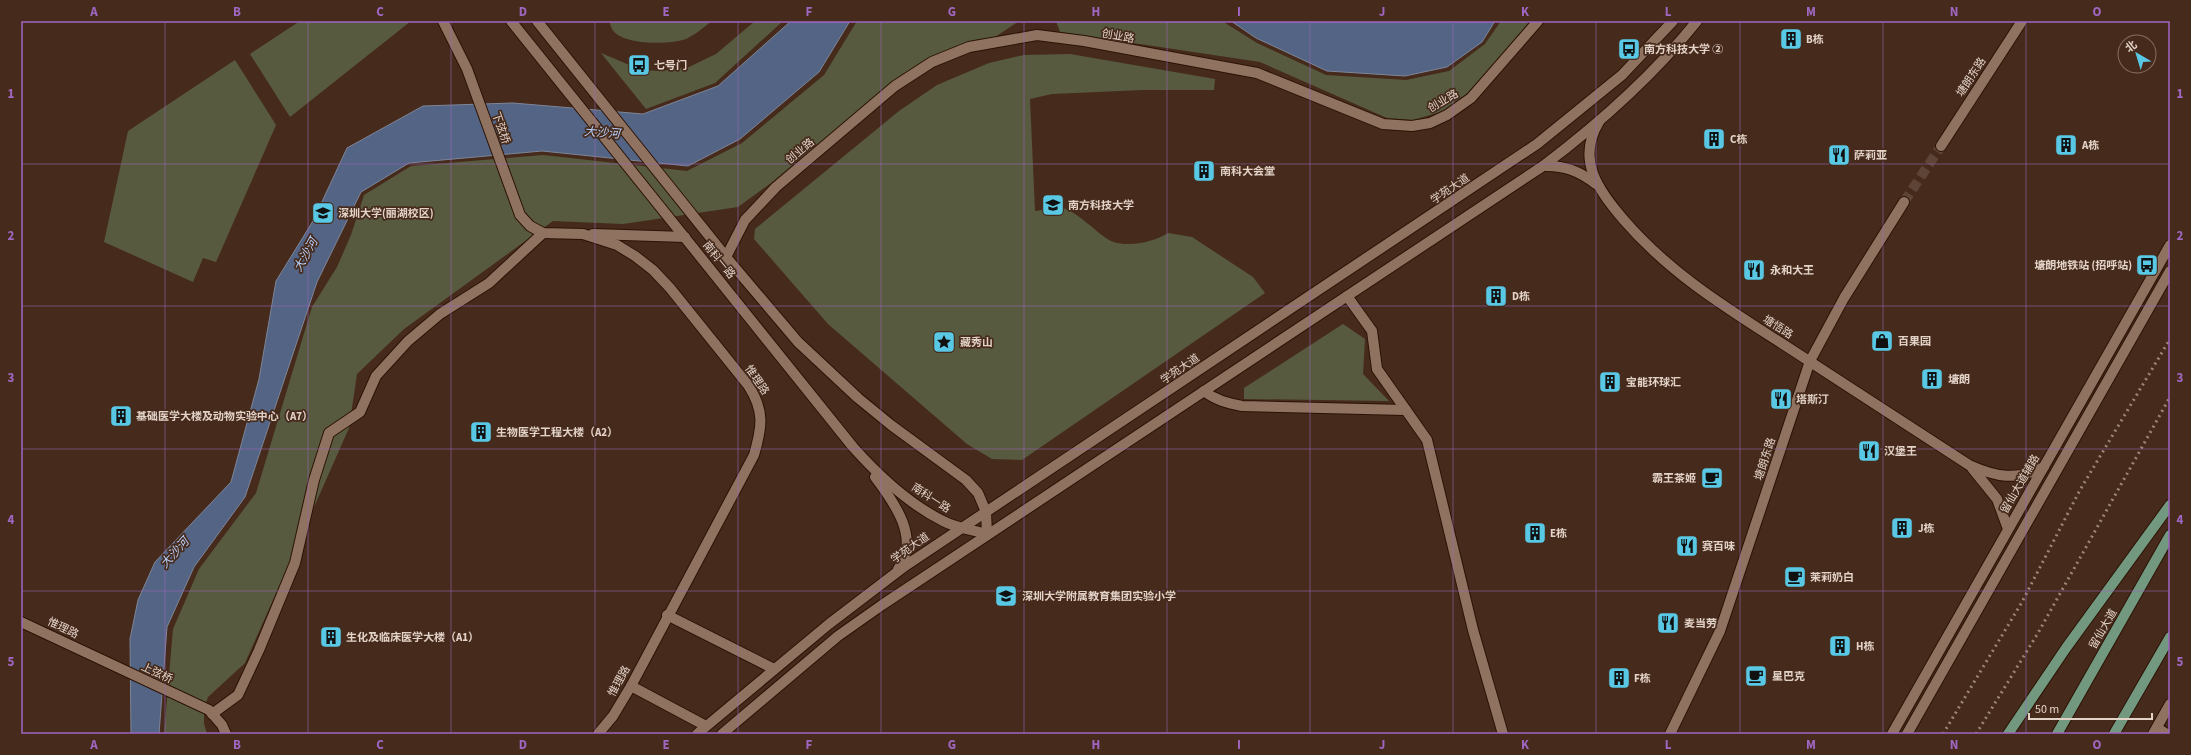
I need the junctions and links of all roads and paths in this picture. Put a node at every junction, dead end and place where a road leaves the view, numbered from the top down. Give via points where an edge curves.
1 (443, 21) edge
2 (512, 21) edge
3 (537, 21) edge
4 (1538, 21) edge
5 (1673, 21) edge
6 (1697, 21) edge
7 (2022, 21) edge
8 (1599, 122) junction
9 (1941, 146) tunnel mouth
10 (1543, 166) junction
11 (1596, 184) junction
12 (1904, 202) tunnel mouth
13 (543, 234) junction
14 (583, 234) junction
15 (683, 234) junction
16 (2170, 245) edge
17 (726, 257) junction
18 (2170, 271) edge
19 (1347, 296) junction
20 (1810, 362) junction
21 (1204, 390) junction
22 (1406, 410) junction
23 (853, 447) junction
24 (1969, 465) junction
25 (2044, 467) junction
26 (2170, 505) edge
27 (986, 512) junction
28 (962, 528) junction
29 (2008, 529) junction
30 (987, 534) junction
31 (2170, 535) edge
32 (894, 574) junction
33 (667, 615) junction
34 (21, 622) edge
35 (2170, 636) edge
36 (94, 657) joint
37 (774, 669) junction
38 (630, 686) junction
39 (2170, 704) edge
40 (211, 712) junction
41 (706, 726) junction
42 (2155, 731) edge
43 (226, 734) edge
44 (598, 734) edge
45 (697, 734) edge
46 (722, 734) edge
47 (1503, 734) edge
48 (1670, 734) edge
49 (1892, 734) edge
50 (1907, 734) edge
51 (2008, 734) edge
52 (2057, 734) edge
53 (2114, 734) edge
54 (2167, 734) edge

1 - 13 street, 下弦桥 via 468,69 520,215 530,226
2 - 15 street, 南科一路
3 - 17 street, 南科一路
4 - 17 street, 创业路 via 1471,98 1447,115 1430,123 1412,126 1383,124 1257,73 1084,42 1037,35 969,47 932,62 895,86 776,187 745,220
5 - 27 street, 学苑大道 via 1622,75 1537,144
6 - 8 street via 1656,68
7 - 9 street, 塘朗东路
8 - 10 street
8 - 11 street, 塘悟路 via 1592,133 1589,145 1591,170
10 - 11 street, 塘悟路 via 1570,168
10 - 19 street
11 - 20 street, 塘悟路 via 1634,232 1678,274
12 - 20 street, 塘朗东路 via 1844,298
13 - 14 street, 惟理路
13 - 40 street via 489,283 440,314 408,341 376,376 360,412 329,433 314,480 295,563 259,650 238,695
14 - 15 street
14 - 33 street, 惟理路 via 617,245 653,270 748,385 757,400 760,412 761,425 754,455
15 - 23 street, 南科一路
16 - 25 street, 留仙大道辅路
17 - 27 street, 南科一路 via 774,316 818,361 891,425 966,480 978,493
18 - 50 street
19 - 21 street
19 - 22 street via 1372,331 1377,369
20 - 24 street, 塘悟路
20 - 48 street, 塘朗东路 via 1720,631
21 - 22 street via 1226,403 1242,406
21 - 30 street
22 - 47 street via 1426,440 1473,630
23 - 28 street, 南科一路 via 876,472 902,493 943,521
23 - 32 street via 886,492 903,522 907,549
24 - 25 street, 塘悟路 via 1991,475 2012,476 2031,473
24 - 29 street, 塘悟路 via 1997,499
25 - 29 street, 留仙大道辅路
26 - 51 main road via 2057,661
27 - 28 street, 学苑大道
27 - 30 street, 南科一路
28 - 30 street, 南科一路
28 - 32 street, 学苑大道
29 - 49 street, 留仙大道辅路
30 - 46 street via 865,616
31 - 52 main road, 留仙大道
32 - 37 street, 学苑大道
33 - 37 street
33 - 38 street, 惟理路
34 - 36 street, 惟理路
35 - 53 main road
36 - 40 street, 上弦桥
37 - 41 street, 学苑大道
38 - 41 street
38 - 44 street, 惟理路 via 613,716
39 - 42 street
40 - 43 street
41 - 45 street, 学苑大道
42 - 54 street

